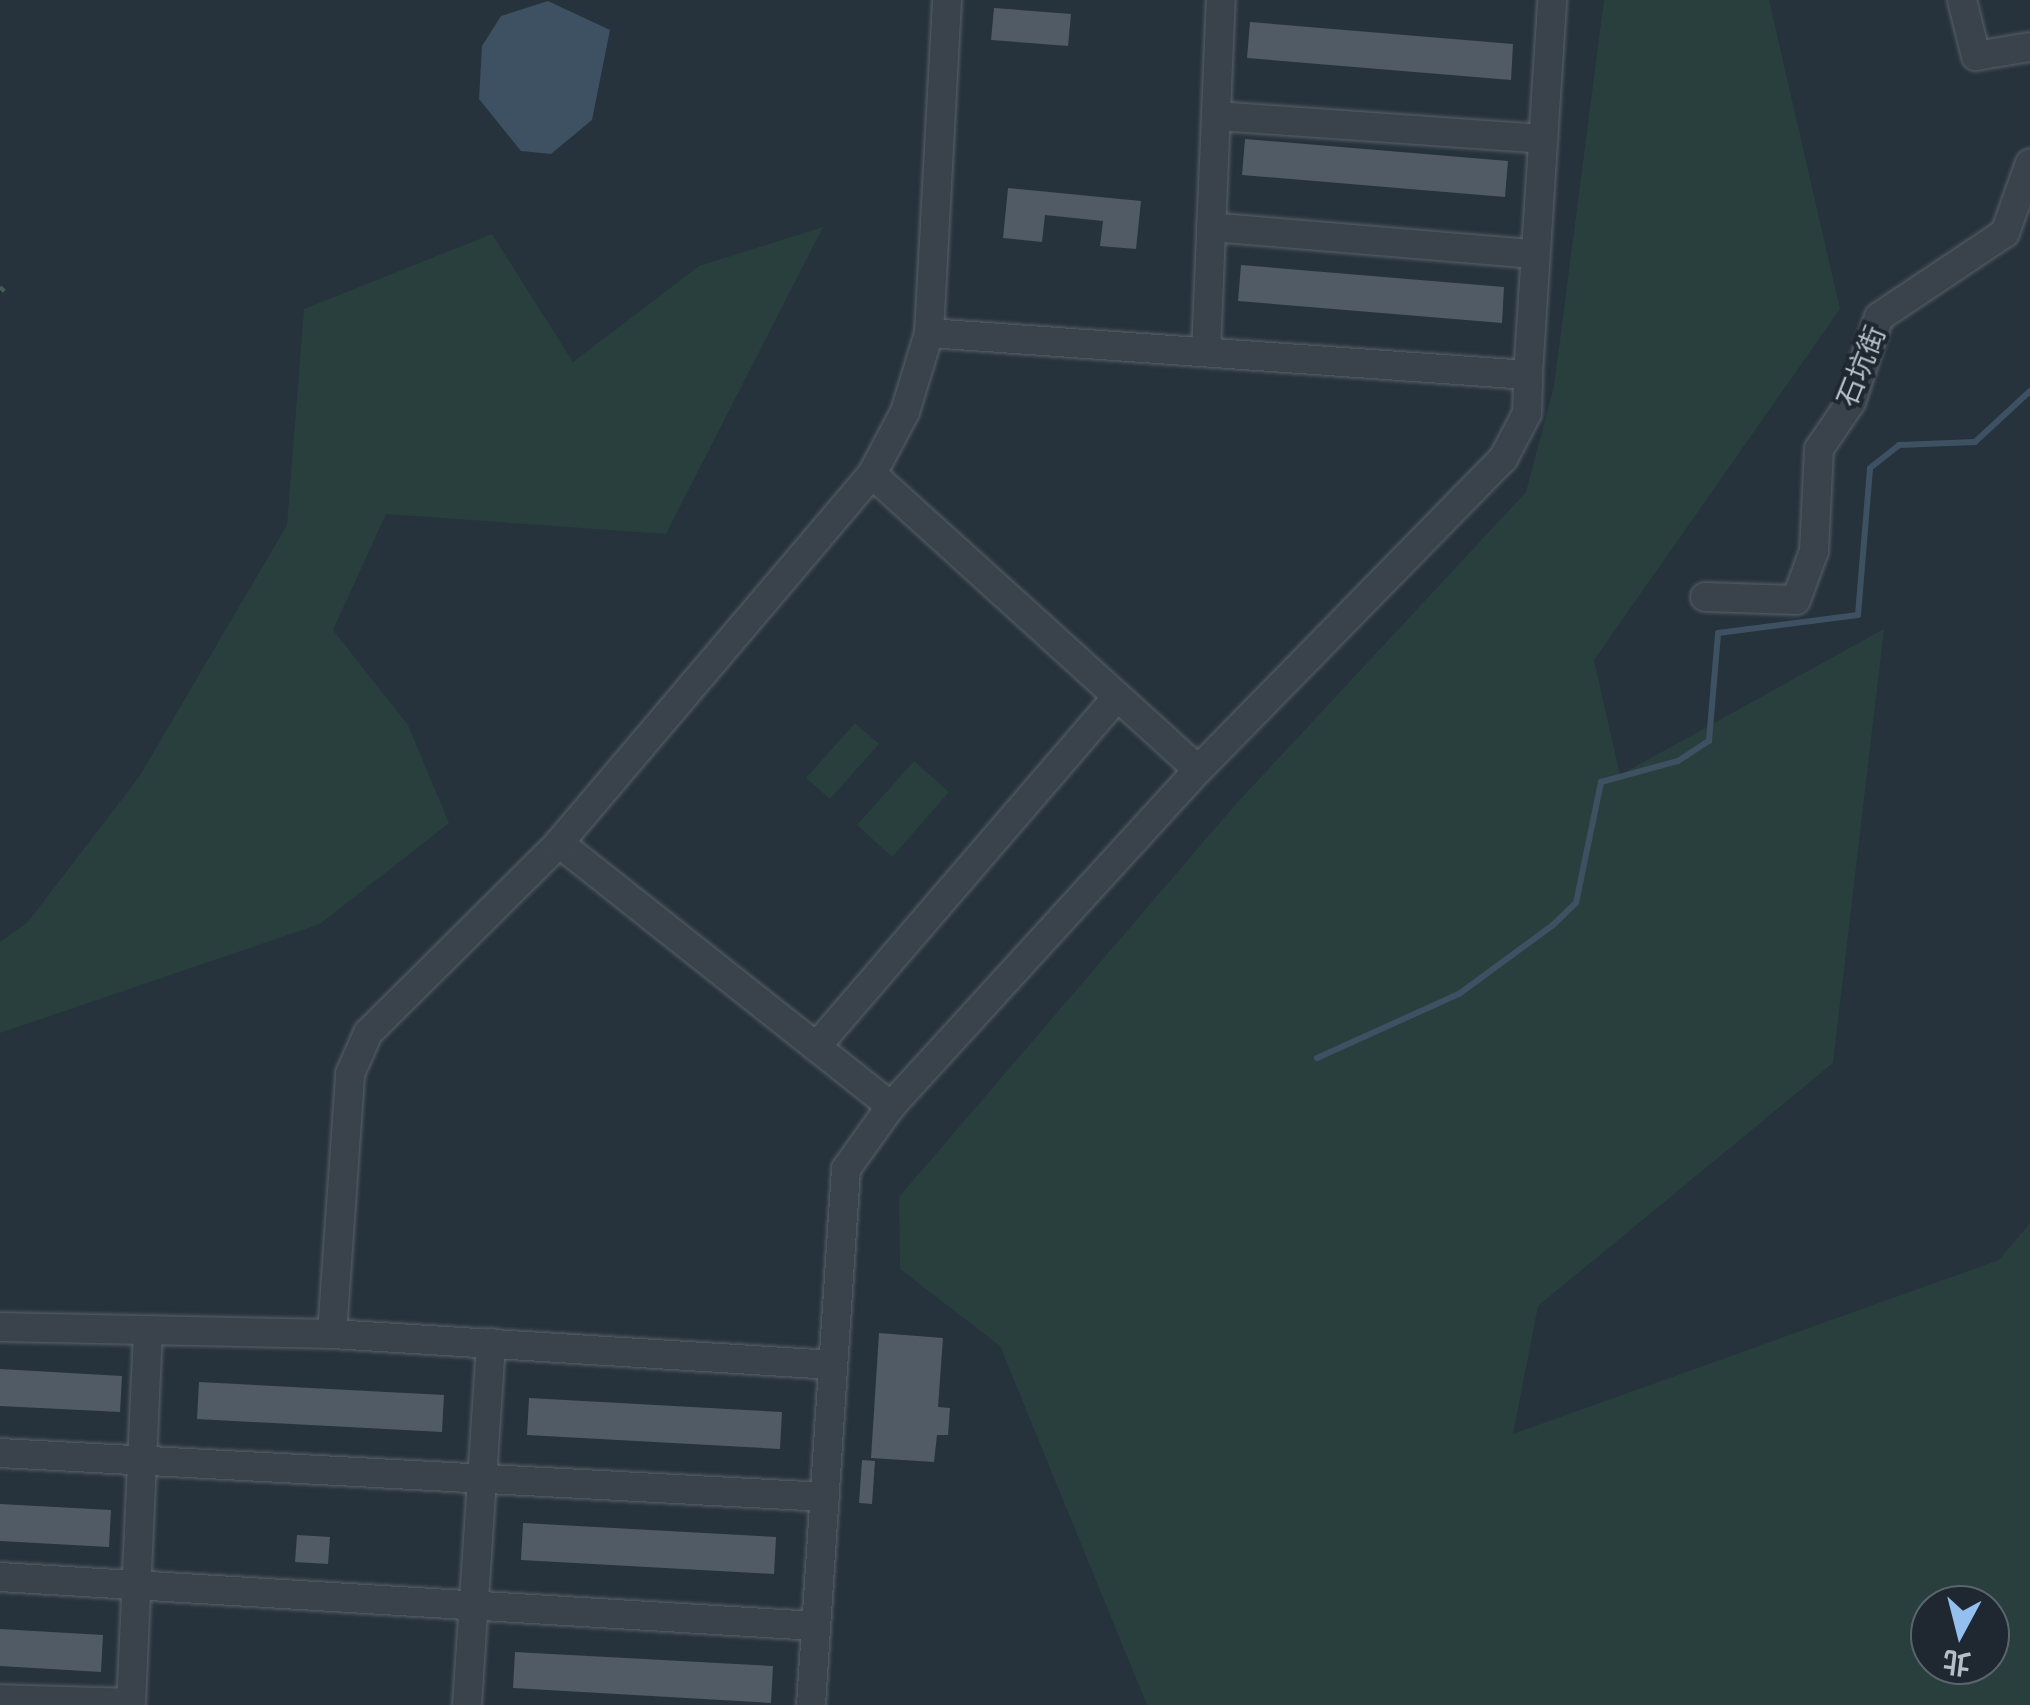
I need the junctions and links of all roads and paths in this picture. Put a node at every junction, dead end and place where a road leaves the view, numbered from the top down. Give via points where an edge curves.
1 (947, 0) edge
2 (1221, 0) edge
3 (1552, 0) edge
4 (1962, 0) edge
5 (2030, 47) edge
6 (1216, 116) junction
7 (1543, 139) junction
8 (2030, 163) edge
9 (1211, 227) junction
10 (1535, 254) junction
11 (930, 333) junction
12 (1206, 352) junction
13 (1528, 375) junction
14 (872, 474) junction
15 (1705, 597) dead end
16 (1118, 696) junction
17 (1198, 770) junction
18 (558, 844) junction
19 (816, 1047) junction
20 (891, 1106) junction
21 (0, 1326) edge
22 (148, 1330) junction
23 (332, 1334) junction
24 (491, 1344) junction
25 (833, 1364) junction
26 (0, 1453) edge
27 (137, 1460) junction
28 (482, 1479) junction
29 (825, 1497) junction
30 (0, 1577) edge
31 (134, 1586) junction
32 (476, 1606) junction
33 (816, 1626) junction
34 (0, 1699) edge
35 (131, 1704) edge
36 (467, 1705) edge
37 (811, 1705) edge

1 - 11 street
2 - 6 street
3 - 7 street
4 - 5 street via 1976,56
6 - 7 street
6 - 9 street
7 - 10 street
8 - 15 street, 石坑街 via 2006,233 1879,317 1851,402 1819,449 1814,552 1796,600
9 - 10 street
9 - 12 street
10 - 13 street
11 - 12 street
11 - 14 street via 905,412
12 - 13 street
13 - 17 street via 1526,412 1503,458
14 - 16 street
14 - 18 street
16 - 17 street
16 - 19 street
17 - 20 street
18 - 19 street
18 - 23 street via 368,1033 350,1074
19 - 20 street
20 - 25 street via 846,1169
21 - 22 street
22 - 23 street
22 - 27 street
23 - 24 street
24 - 25 street
24 - 28 street
25 - 29 street
26 - 27 street
27 - 28 street
27 - 31 street
28 - 29 street
28 - 32 street
29 - 33 street
30 - 31 street
31 - 32 street
31 - 35 street
32 - 33 street
32 - 36 street
33 - 37 street
34 - 35 street

